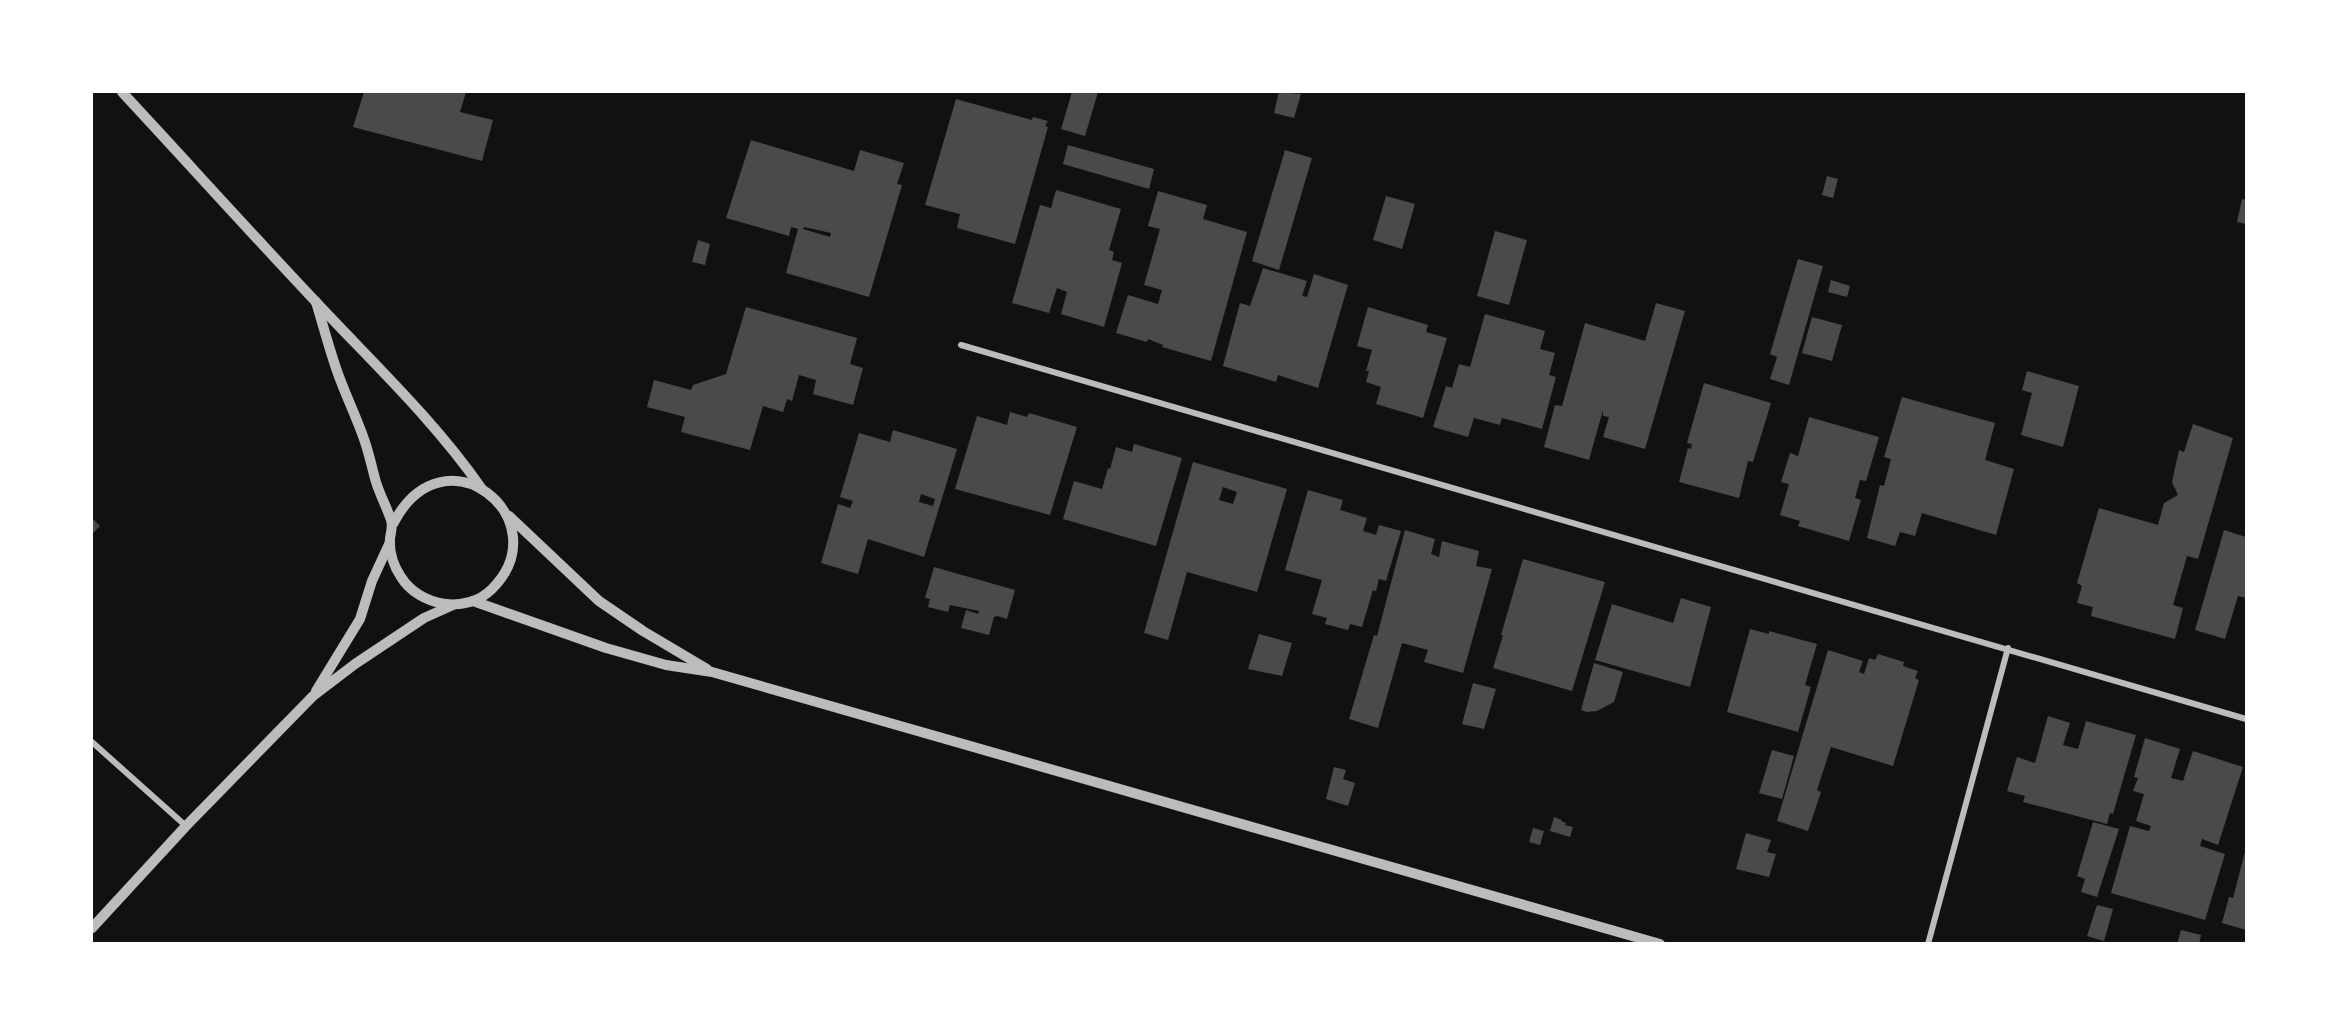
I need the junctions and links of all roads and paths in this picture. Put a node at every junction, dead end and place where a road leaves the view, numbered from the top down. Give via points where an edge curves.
1 (122, 92) edge
2 (316, 302) junction
3 (961, 345) dead end
4 (482, 489) junction
5 (504, 511) junction
6 (393, 524) junction
7 (390, 540) junction
8 (472, 601) junction
9 (453, 605) junction
10 (2008, 648) junction
11 (712, 672) junction
12 (312, 696) junction
13 (2247, 719) edge
14 (92, 742) edge
15 (186, 826) junction
16 (92, 928) edge
17 (1631, 939) edge
18 (1660, 944) edge
19 (1928, 944) edge

1 - 2 street
2 - 4 street via 430,421
2 - 6 street
3 - 10 street
4 - 5 street
4 - 6 street via 465,482 429,485 413,494
5 - 8 street via 512,528 510,564 488,593
5 - 11 street via 599,601
6 - 7 street
7 - 9 street via 392,561 401,579 433,602
7 - 12 street via 360,619
8 - 9 street
8 - 11 street via 616,651
9 - 12 street via 424,618
10 - 13 street
10 - 19 street
11 - 17 street
12 - 15 street
14 - 15 street
15 - 16 street
17 - 18 street

